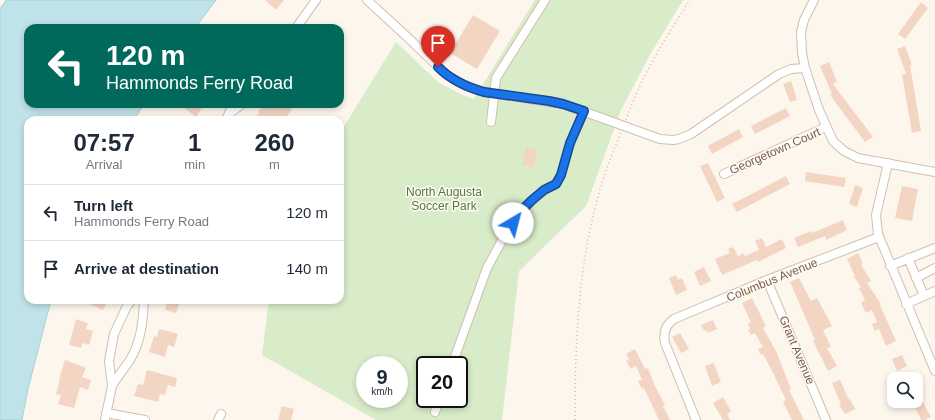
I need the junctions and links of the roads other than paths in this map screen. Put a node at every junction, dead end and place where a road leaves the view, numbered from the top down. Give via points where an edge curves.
1 (367, 0) edge
2 (545, 0) edge
3 (814, 0) edge
4 (318, 1) edge
5 (299, 24) edge
6 (805, 68) junction
7 (494, 94) junction
8 (237, 108) edge
9 (584, 111) junction
10 (228, 116) edge
11 (491, 122) dead end
12 (826, 127) junction
13 (888, 163) junction
14 (935, 172) edge
15 (724, 174) dead end
16 (879, 238) junction
17 (935, 248) edge
18 (908, 258) junction
19 (890, 266) junction
20 (935, 268) edge
21 (916, 278) junction
22 (768, 280) junction
23 (935, 291) edge
24 (924, 296) junction
25 (129, 304) edge
26 (144, 304) edge
27 (906, 304) junction
28 (455, 356) edge
29 (935, 371) edge
30 (112, 386) junction
31 (437, 408) edge
32 (435, 412) dead end
33 (106, 416) edge
34 (145, 420) edge
35 (696, 420) edge
36 (826, 420) edge

1 - 7 street via 455,81
2 - 7 street via 496,78
3 - 6 street via 801,32
4 - 5 street
6 - 9 street via 791,69 779,74 692,134 679,139 660,139
6 - 12 street
7 - 9 street via 549,101
7 - 11 street
8 - 10 street
9 - 28 street via 556,184 544,190 522,210 487,268
12 - 13 street via 838,147 850,155
12 - 15 street, Georgetown Court
13 - 14 street
13 - 16 street via 876,215
16 - 19 street
16 - 22 street, Columbus Avenue
17 - 18 street
18 - 19 street
18 - 21 street
19 - 27 street
20 - 21 street
21 - 24 street
22 - 35 street, Columbus Avenue via 674,319 667,325 665,343
22 - 36 street, Grant Avenue
23 - 24 street
24 - 27 street
25 - 30 street via 114,334 109,361
26 - 30 street via 137,345
27 - 29 street
30 - 33 street
31 - 32 street
33 - 34 street

